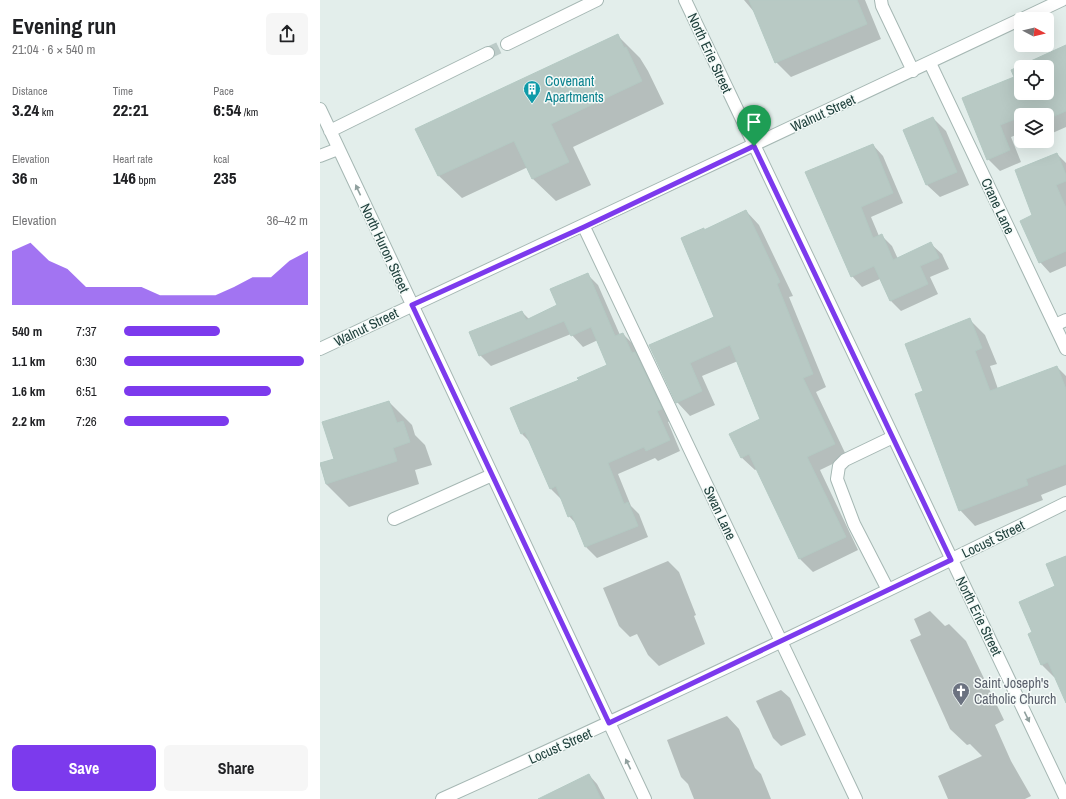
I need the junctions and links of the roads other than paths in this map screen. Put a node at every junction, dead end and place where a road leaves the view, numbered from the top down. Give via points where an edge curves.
1 (597, 0) edge
2 (685, 0) edge
3 (881, 0) edge
4 (1062, 0) edge
5 (1037, 12) edge
6 (1014, 23) edge
7 (507, 44) tunnel mouth
8 (488, 53) tunnel mouth
9 (930, 63) junction
10 (912, 71) junction
11 (320, 109) edge
12 (330, 131) junction
13 (754, 146) junction
14 (338, 148) junction
15 (320, 156) edge
16 (584, 227) junction
17 (412, 305) junction
18 (1066, 320) edge
19 (1055, 325) junction
20 (320, 349) edge
21 (1066, 349) edge
22 (893, 437) junction
23 (492, 475) junction
24 (1066, 503) edge
25 (394, 519) dead end
26 (951, 560) junction
27 (888, 590) junction
28 (781, 641) junction
29 (609, 723) junction
30 (1063, 786) edge
31 (442, 799) edge
32 (645, 799) edge
33 (856, 799) edge
34 (1066, 799) edge

1 - 7 street
2 - 13 street, North Erie Street
3 - 10 street
4 - 5 street, Walnut Street
6 - 9 street, Walnut Street
8 - 12 street
9 - 10 street, Walnut Street
9 - 19 street, Crane Lane
10 - 13 street, Walnut Street
11 - 12 street, North Huron Street
12 - 14 street, North Huron Street
13 - 16 street, Walnut Street
13 - 22 street, North Erie Street
14 - 15 street
17 -> 14 street, North Huron Street
16 - 17 street, Walnut Street
16 - 28 street, Swan Lane
17 - 20 street, Walnut Street
17 - 23 street, North Huron Street
18 - 19 street
19 - 21 street, Crane Lane
22 - 26 street, North Erie Street
22 - 27 street via 845,460 839,466 837,479 854,524
23 - 25 street
23 - 29 street, North Huron Street
24 - 26 street, Locust Street
26 - 27 street, Locust Street
26 -> 30 street, North Erie Street
27 - 28 street, Locust Street
28 - 29 street, Locust Street
28 - 33 street, Swan Lane
29 - 31 street, Locust Street
32 -> 29 street, North Huron Street
30 - 34 street, North Erie Street

